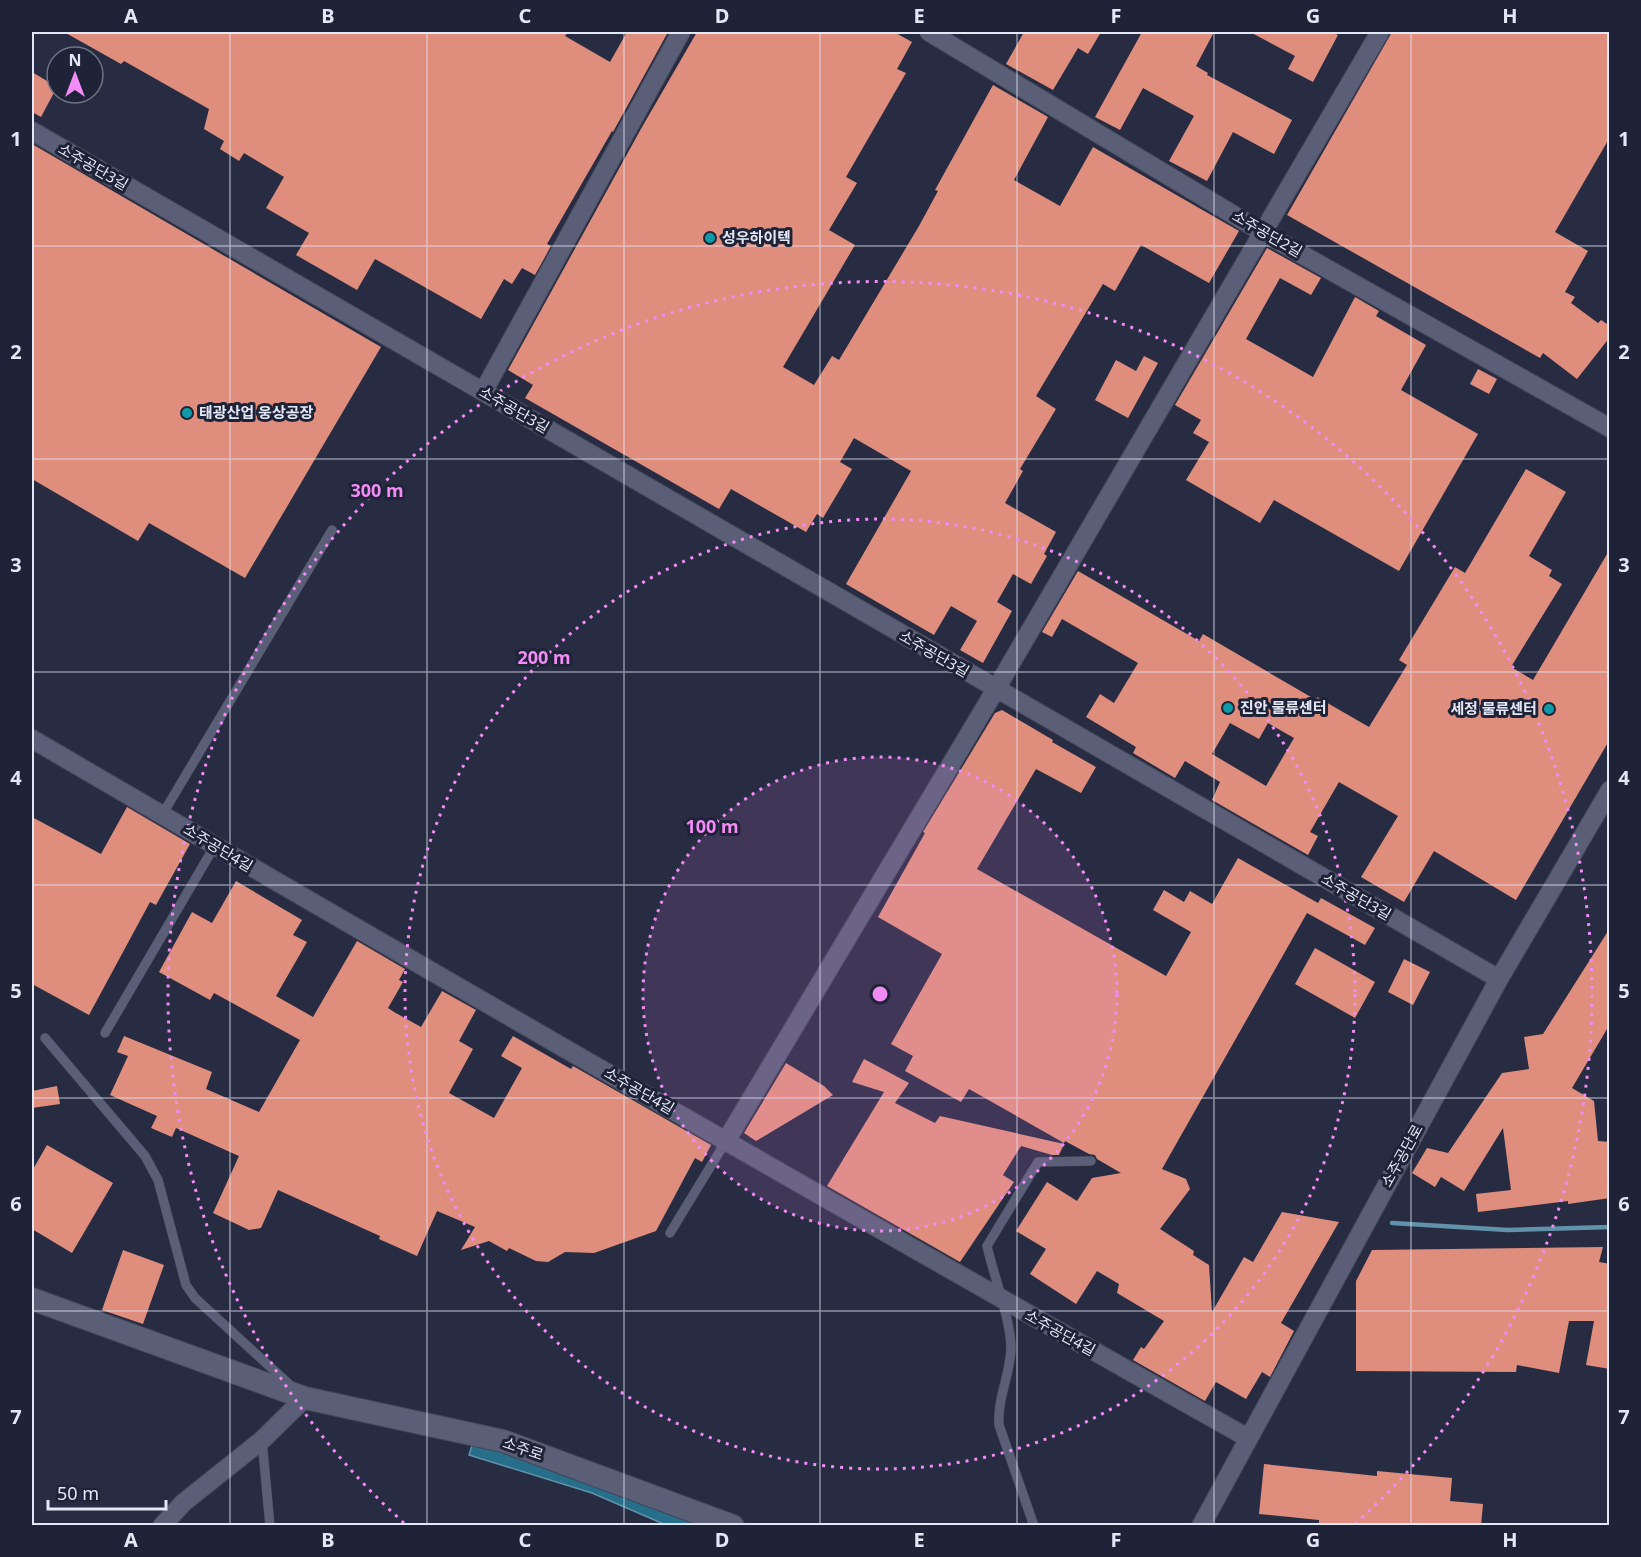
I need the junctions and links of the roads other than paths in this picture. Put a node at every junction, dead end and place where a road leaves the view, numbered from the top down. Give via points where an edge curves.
1 (681, 32) edge
2 (929, 32) edge
3 (1380, 32) edge
4 (32, 131) edge
5 (1262, 232) junction
6 (483, 392) junction
7 (1610, 428) edge
8 (332, 530) dead end
9 (996, 689) junction
10 (32, 739) edge
11 (1610, 790) edge
12 (162, 815) junction
13 (214, 847) junction
14 (1499, 980) junction
15 (105, 1033) dead end
16 (45, 1038) dead end
17 (726, 1141) junction
18 (1091, 1161) dead end
19 (670, 1233) dead end
20 (32, 1299) edge
21 (1001, 1299) junction
22 (305, 1398) junction
23 (1248, 1438) junction
24 (262, 1440) junction
25 (718, 1523) edge
26 (162, 1526) edge
27 (270, 1526) edge
28 (1035, 1526) edge
29 (1201, 1526) edge

1 - 6 street
2 - 5 street, 소주공단2길
3 - 5 street
4 - 6 street, 소주공단3길
5 - 7 street, 소주공단2길
5 - 9 street
6 - 9 street, 소주공단3길
8 - 12 lane
9 - 14 street, 소주공단3길
9 - 17 street
10 - 12 street, 소주공단4길
11 - 14 street, 소주공단로
12 - 13 street, 소주공단4길
13 - 15 lane
13 - 17 street, 소주공단4길
14 - 23 street, 소주공단로
16 - 22 lane via 145,1156 158,1180 186,1285 195,1298
17 - 19 lane
17 - 21 street, 소주공단4길
18 - 21 lane via 1038,1162 987,1246
20 - 22 street, 소주로
21 - 23 street, 소주공단4길
21 - 28 lane via 1010,1328 1011,1350 998,1411 999,1425
22 - 24 street
22 - 25 street, 소주로 via 502,1441
23 - 29 street, 소주공단로
24 - 26 street via 183,1503
24 - 27 lane

